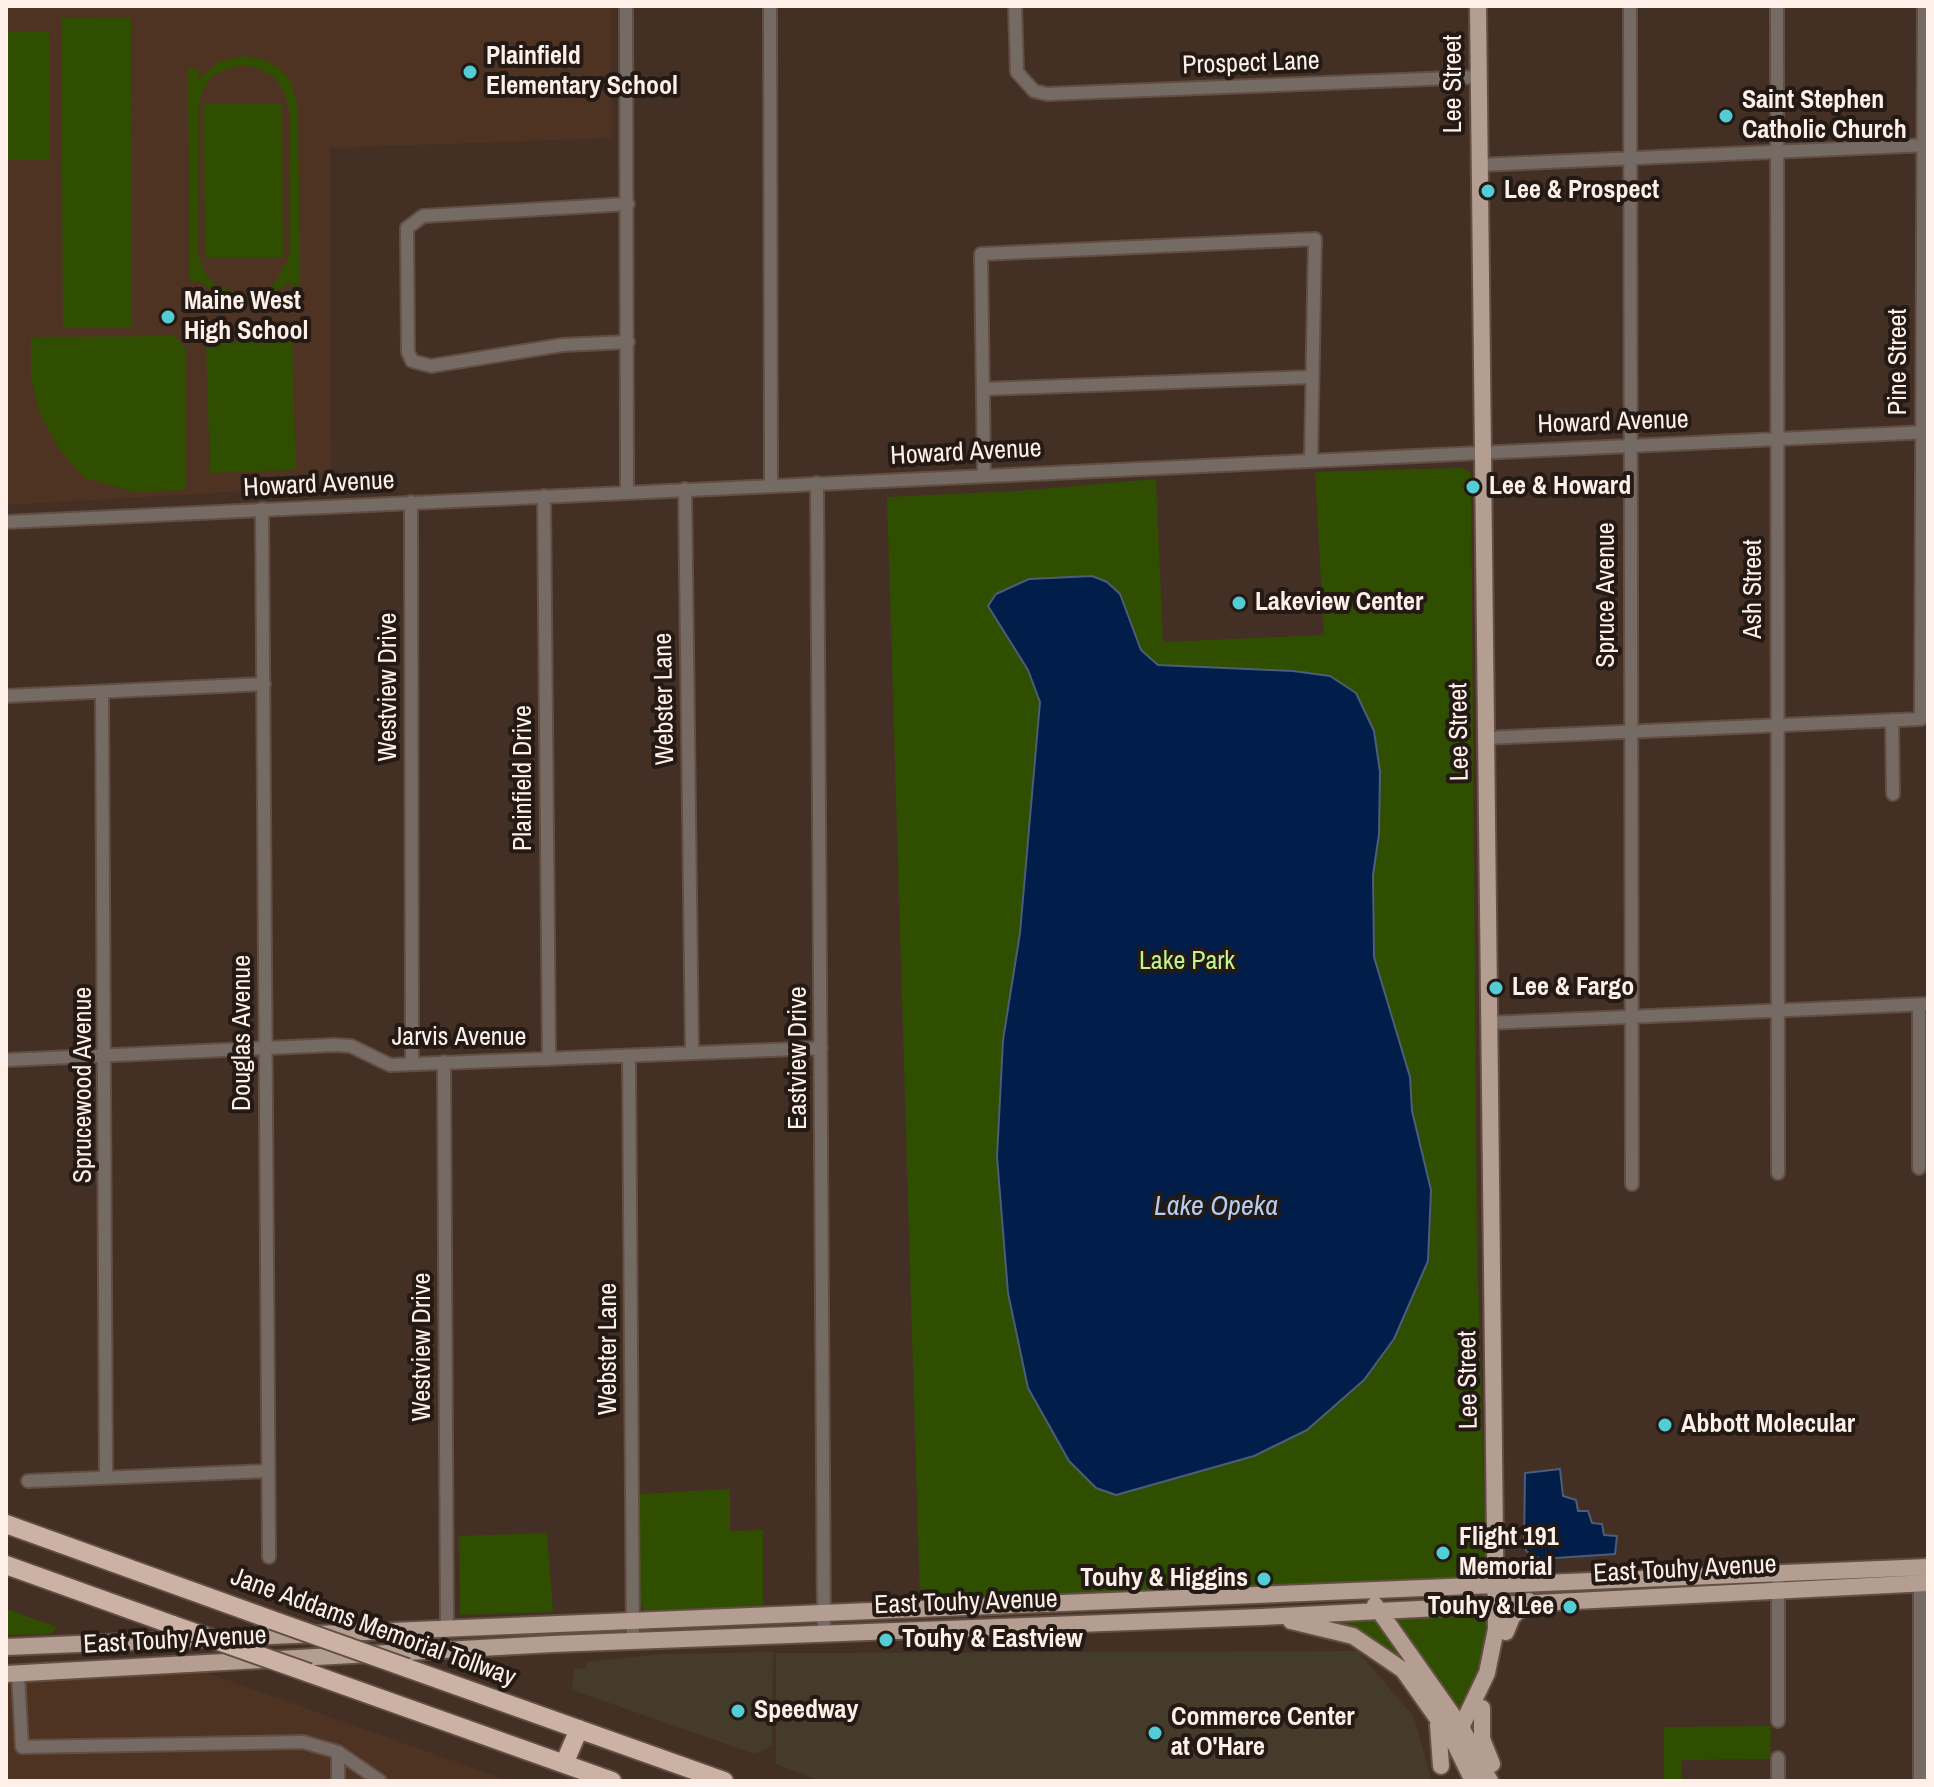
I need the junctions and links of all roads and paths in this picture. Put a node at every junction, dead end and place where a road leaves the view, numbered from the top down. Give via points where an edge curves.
1 (626, 6) edge
2 (770, 6) edge
3 (1015, 6) edge
4 (1478, 6) edge
5 (1630, 6) edge
6 (1777, 6) edge
7 (1924, 6) edge
8 (1478, 77) junction
9 (1926, 145) edge
10 (1778, 152) junction
11 (1631, 158) junction
12 (1479, 165) junction
13 (628, 204) junction
14 (628, 342) junction
15 (1312, 377) junction
16 (983, 389) junction
17 (1925, 432) edge
18 (1777, 438) junction
19 (1629, 444) junction
20 (1480, 451) junction
21 (1311, 459) junction
22 (984, 473) junction
23 (817, 483) junction
24 (771, 485) junction
25 (685, 489) junction
26 (627, 492) junction
27 (544, 496) junction
28 (411, 502) junction
29 (262, 509) junction
30 (6, 522) edge
31 (264, 684) junction
32 (102, 692) junction
33 (6, 696) edge
34 (1892, 720) junction
35 (1776, 725) junction
36 (1630, 732) junction
37 (1484, 738) junction
38 (1893, 794) dead end
39 (1924, 1004) edge
40 (1777, 1011) junction
41 (1630, 1017) junction
42 (1488, 1023) junction
43 (265, 1048) junction
44 (821, 1048) junction
45 (692, 1053) junction
46 (106, 1056) junction
47 (629, 1056) junction
48 (549, 1059) junction
49 (6, 1060) edge
50 (444, 1062) junction
51 (412, 1064) junction
52 (1919, 1168) dead end
53 (1778, 1173) dead end
54 (1632, 1184) dead end
55 (268, 1471) junction
56 (106, 1477) junction
57 (28, 1481) dead end
58 (6, 1524) edge
59 (269, 1557) dead end
60 (6, 1565) edge
61 (1924, 1576) edge
62 (1778, 1582) junction
63 (1336, 1591) junction
64 (1500, 1595) junction
65 (1529, 1601) junction
66 (1381, 1609) junction
67 (824, 1613) junction
68 (1262, 1617) junction
69 (633, 1620) junction
70 (447, 1631) junction
71 (1506, 1632) junction
72 (824, 1633) junction
73 (633, 1642) junction
74 (6, 1647) edge
75 (12, 1674) edge
76 (1924, 1695) edge
77 (1482, 1708) junction
78 (1434, 1712) junction
79 (1778, 1721) dead end
80 (579, 1729) junction
81 (1461, 1740) junction
82 (338, 1752) junction
83 (1778, 1758) dead end
84 (564, 1764) junction
85 (1441, 1766) dead end
86 (338, 1781) edge
87 (380, 1781) edge
88 (612, 1781) edge
89 (724, 1781) edge
90 (1473, 1781) edge
91 (1490, 1781) edge
92 (1498, 1781) edge
93 (1778, 1781) edge
94 (1920, 1781) edge

1 - 13 street
2 - 24 street
3 - 8 street, Prospect Lane via 1017,72 1027,85 1047,94
4 - 8 main road, Lee Street
5 - 11 street, Spruce Avenue
6 - 10 street, Ash Street
7 - 9 street, Pine Street
8 - 12 main road, Lee Street
9 - 10 street
9 - 17 street, Pine Street
10 - 11 street
10 - 18 street, Ash Street
11 - 12 street
11 - 19 street, Spruce Avenue
12 - 20 main road, Lee Street
13 - 14 street
13 - 14 street via 423,216 407,228 412,361 431,366 562,345
14 - 26 street
15 - 16 street
15 - 16 street via 1315,239 981,254
15 - 21 street
16 - 22 street
17 - 18 street, Howard Avenue
17 - 34 street, Pine Street via 1921,719
18 - 19 street, Howard Avenue
18 - 35 street, Ash Street
19 - 20 street, Howard Avenue
19 - 36 street, Spruce Avenue
20 - 21 street, Howard Avenue
20 - 37 main road, Lee Street
21 - 22 street, Howard Avenue
22 - 23 street, Howard Avenue
23 - 24 street, Howard Avenue
23 - 44 street, Eastview Drive
24 - 25 street, Howard Avenue
25 - 26 street, Howard Avenue
25 - 45 street, Webster Lane
26 - 27 street, Howard Avenue
27 - 28 street, Howard Avenue
27 - 48 street, Plainfield Drive
28 - 29 street, Howard Avenue
28 - 51 street, Westview Drive
29 - 30 street, Howard Avenue
29 - 31 street, Douglas Avenue
31 - 32 street
31 - 43 street, Douglas Avenue
32 - 33 street
32 - 46 street, Sprucewood Avenue
34 - 35 street
34 - 38 street
35 - 36 street
35 - 40 street, Ash Street
36 - 37 street
36 - 41 street, Spruce Avenue
37 - 42 main road, Lee Street
39 - 40 street
39 - 52 street
40 - 41 street
40 - 53 street, Ash Street
41 - 42 street
41 - 54 street, Spruce Avenue
42 - 64 main road, Lee Street
43 - 46 street, Jarvis Avenue
43 - 51 street, Jarvis Avenue via 351,1046 390,1065
43 - 55 street, Douglas Avenue
44 - 45 street, Jarvis Avenue
44 - 67 street, Eastview Drive
45 - 47 street, Jarvis Avenue
46 - 49 street, Jarvis Avenue
46 - 56 street, Sprucewood Avenue
47 - 48 street, Jarvis Avenue
47 - 69 street, Webster Lane
48 - 50 street, Jarvis Avenue
50 - 51 street, Jarvis Avenue
50 - 70 street, Westview Drive
55 - 56 street
55 - 59 street, Douglas Avenue
56 - 57 street
58 - 80 highway, Jane Addams Memorial Tollway, bridge
60 - 84 highway, bridge
61 - 62 main road, East Touhy Avenue
61 - 76 street
62 - 64 main road, East Touhy Avenue
62 - 65 main road, East Touhy Avenue
62 - 79 street
63 - 64 main road, East Touhy Avenue
63 - 66 main road via 1356,1594
63 - 67 main road, East Touhy Avenue
64 - 65 main road, East Touhy Avenue
64 - 66 main road, East Touhy Avenue
64 - 71 main road, Lee Street
64 - 81 main road, Lee Street via 1487,1673
65 - 71 main road via 1512,1617
66 - 68 main road, East Touhy Avenue
66 - 81 main road
67 - 69 main road, East Touhy Avenue
67 - 72 street, Eastview Drive
68 - 72 main road, East Touhy Avenue
68 - 78 main road via 1329,1628 1367,1643 1403,1670
69 - 70 main road, East Touhy Avenue
69 - 73 street, Webster Lane
70 - 74 main road, East Touhy Avenue
71 - 77 main road, Lee Street
72 - 73 main road, East Touhy Avenue
73 - 75 main road, East Touhy Avenue
75 - 82 street via 22,1747 303,1742
76 - 94 street
77 - 81 main road, Lee Street
77 - 92 main road via 1482,1739
78 - 81 main road
78 - 85 main road
80 - 84 highway
80 - 89 highway, Jane Addams Memorial Tollway
81 - 90 main road
81 - 91 main road
82 - 86 street
82 - 87 street
83 - 93 street
84 - 88 highway

